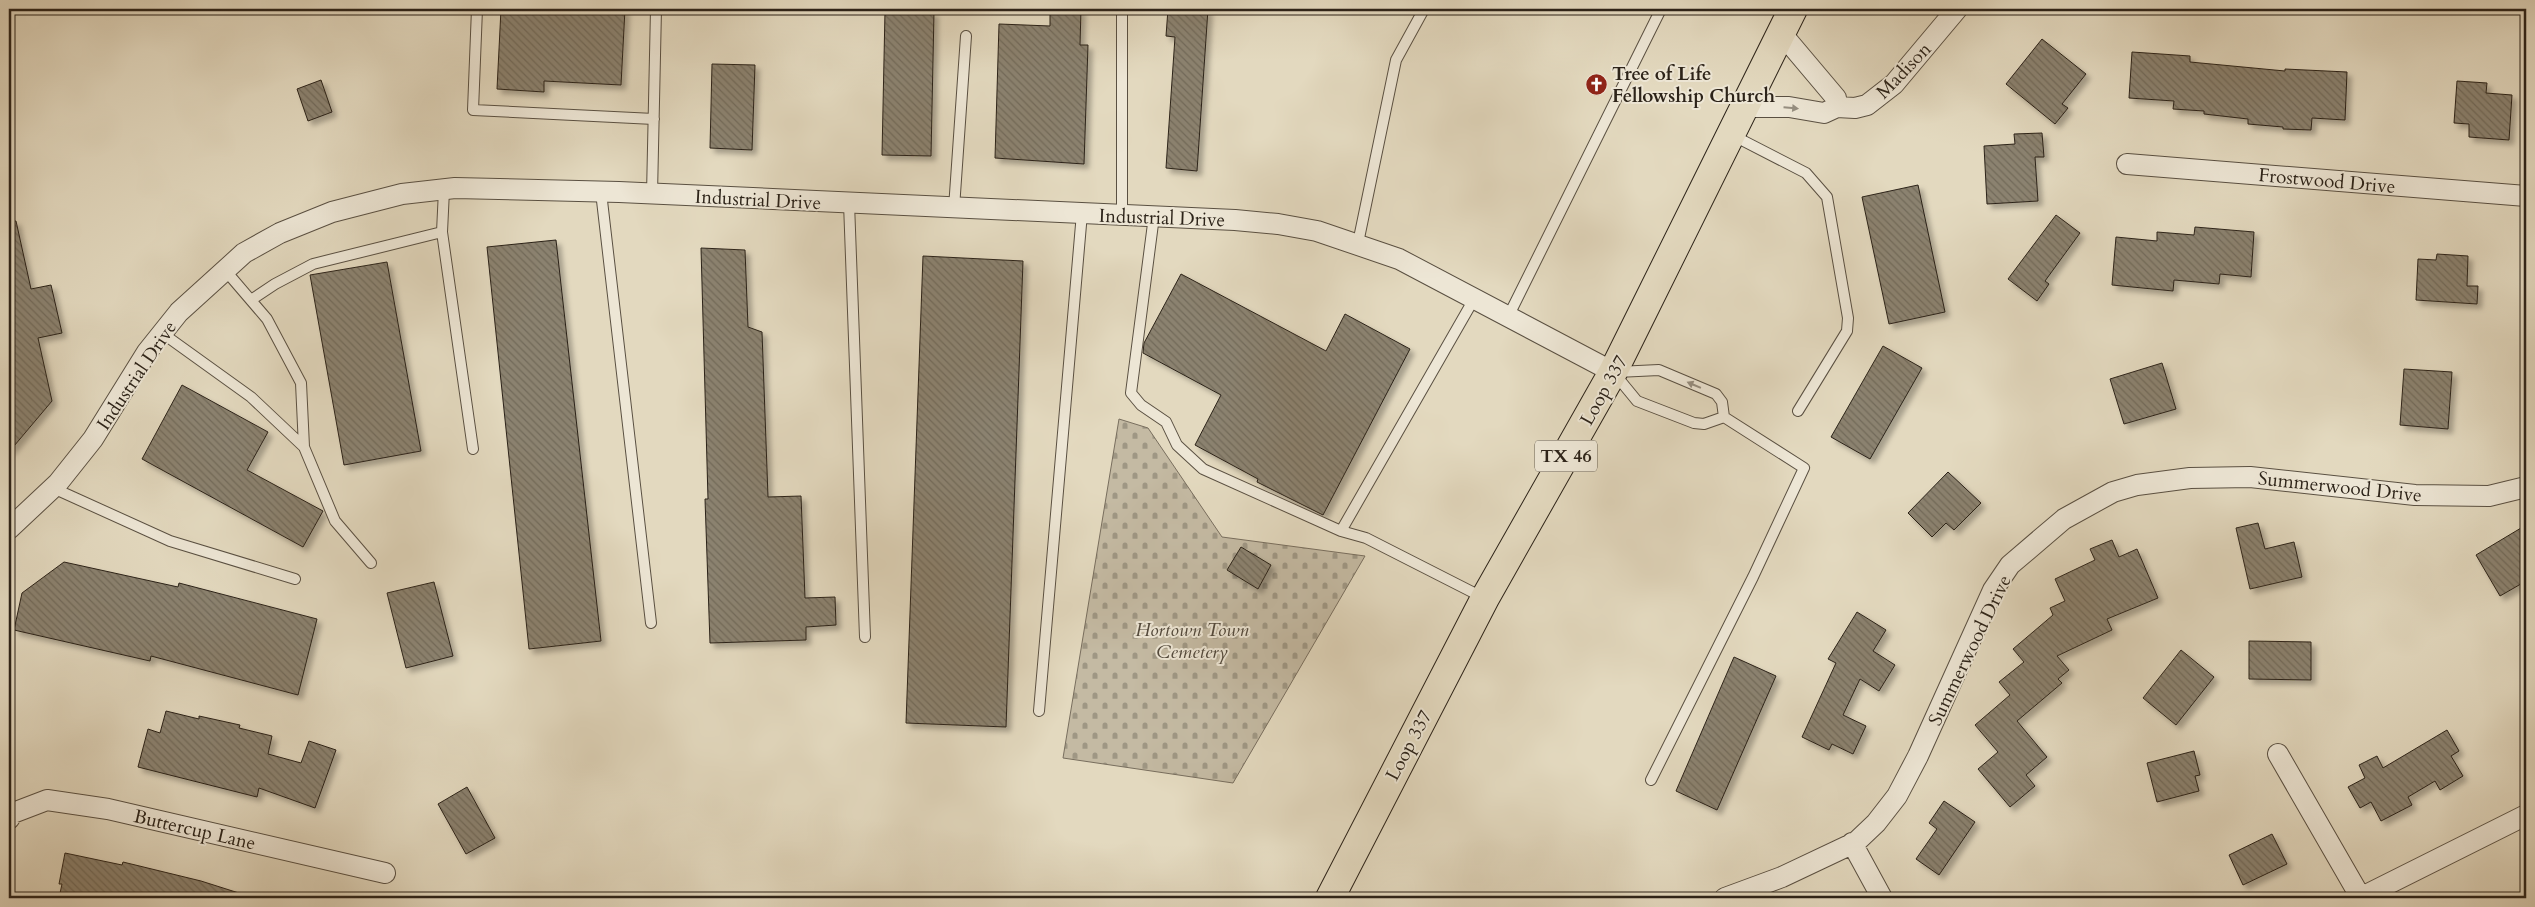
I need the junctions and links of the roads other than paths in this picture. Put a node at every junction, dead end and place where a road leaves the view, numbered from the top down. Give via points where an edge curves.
1 (477, 9) edge
2 (656, 9) edge
3 (1122, 9) edge
4 (1424, 9) edge
5 (1661, 9) edge
6 (1957, 9) edge
7 (1788, 16) edge
8 (966, 36) dead end
9 (1744, 107) junction
10 (1837, 107) junction
11 (654, 119) junction
12 (1732, 135) junction
13 (2127, 164) dead end
14 (444, 190) junction
15 (601, 192) junction
16 (652, 194) junction
17 (2526, 196) edge
18 (849, 203) junction
19 (954, 208) junction
20 (1082, 213) junction
21 (1122, 215) junction
22 (1154, 216) junction
23 (442, 232) junction
24 (1358, 243) junction
25 (225, 270) junction
26 (1474, 299) junction
27 (251, 300) junction
28 (1508, 317) junction
29 (162, 333) junction
30 (1614, 372) junction
31 (1798, 411) dead end
32 (1724, 417) junction
33 (304, 447) junction
34 (473, 450) dead end
35 (2526, 487) edge
36 (53, 488) junction
37 (9, 529) edge
38 (1341, 531) junction
39 (371, 563) dead end
40 (295, 579) dead end
41 (1485, 598) junction
42 (651, 623) dead end
43 (865, 637) dead end
44 (1039, 711) dead end
45 (2278, 754) dead end
46 (1651, 780) dead end
47 (2526, 815) edge
48 (9, 818) edge
49 (1852, 843) junction
50 (385, 873) dead end
51 (1330, 898) edge
52 (1725, 898) edge
53 (1882, 898) edge
54 (2360, 898) edge

1 - 11 lane via 473,110
2 - 11 lane
3 - 21 lane
4 - 24 lane via 1396,60
5 - 28 lane
6 - 10 street, Madison via 1880,97 1868,105
7 - 9 main road, Loop 337 / TX 46
7 - 10 street via 1836,98
8 - 19 lane
9 -> 10 street, Madison via 1789,107 1824,113
9 - 12 main road, Loop 337 / TX 46
11 - 16 lane
12 - 30 main road, Loop 337 / TX 46
12 - 31 lane via 1806,173 1828,197 1848,318 1847,332
13 - 17 street, Frostwood Drive
14 - 15 street, Industrial Drive
14 - 23 lane
14 - 25 street, Industrial Drive via 402,194 332,212 272,237 244,253
15 - 16 street, Industrial Drive
15 - 42 lane
16 - 18 street, Industrial Drive
18 - 19 street, Industrial Drive
18 - 43 lane
19 - 20 street, Industrial Drive
20 - 21 street, Industrial Drive
20 - 44 lane
21 - 22 street, Industrial Drive
22 - 24 street, Industrial Drive via 1278,224
22 - 38 lane via 1131,393 1141,405 1166,422 1177,445 1203,469
23 - 27 lane via 313,264
23 - 34 lane
24 - 26 street, Industrial Drive via 1399,258
25 - 27 lane
25 - 29 street, Industrial Drive via 179,312
26 - 28 street, Industrial Drive
26 - 38 lane
27 - 33 lane via 267,319 301,383
28 - 30 street, Industrial Drive
29 - 33 lane via 251,397
29 - 36 street, Industrial Drive via 93,438
30 - 32 lane via 1637,401 1694,423 1704,424
32 -> 30 lane via 1722,402 1716,394 1659,370
30 - 41 main road, Loop 337 / TX 46
32 - 46 lane via 1804,468
33 - 39 lane via 335,521
35 - 49 street, Summerwood Drive via 2489,496 2415,495 2250,477 2190,478 2137,485 2092,502 2064,519 2010,565 1994,590 1897,796 1876,823
36 - 37 street, Industrial Drive
36 - 40 lane via 170,541
38 - 41 lane via 1366,538
41 - 51 main road, Loop 337 / TX 46
45 - 54 street
47 - 54 street
48 - 50 street, Buttercup Lane via 13,813 47,800 64,801
49 - 52 street, Summerwood Drive via 1782,877
49 - 53 street

